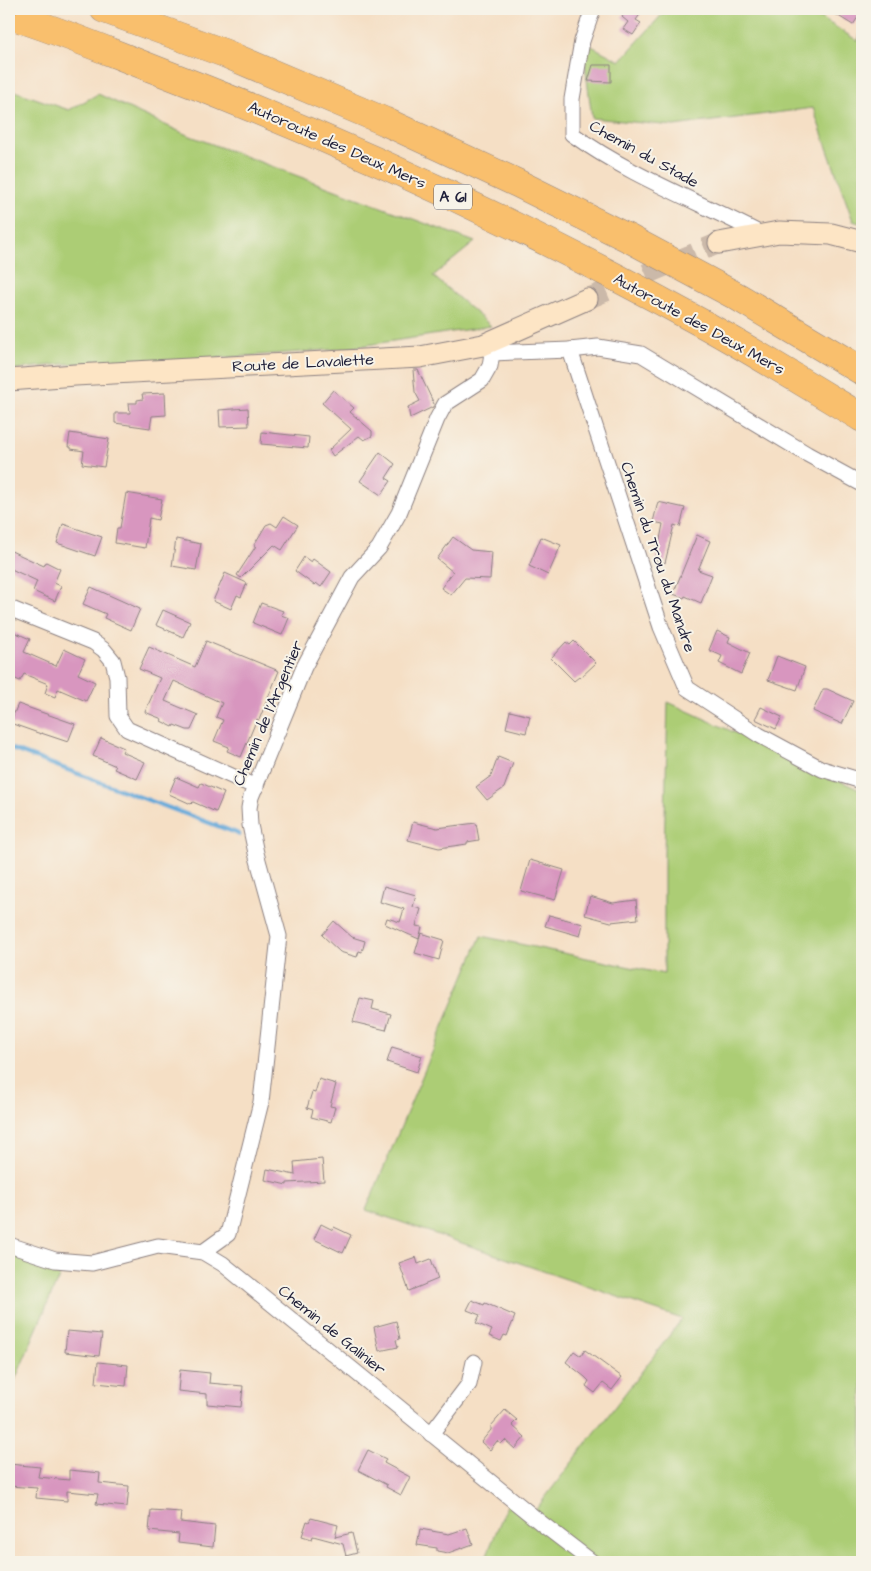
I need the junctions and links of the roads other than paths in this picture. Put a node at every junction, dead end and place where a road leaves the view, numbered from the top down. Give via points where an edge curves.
1 (104, 9) edge
2 (593, 9) edge
3 (16, 17) edge
4 (761, 234) junction
5 (862, 242) edge
6 (719, 243) tunnel mouth
7 (587, 299) tunnel mouth
8 (488, 349) junction
9 (570, 350) junction
10 (862, 371) edge
11 (9, 380) edge
12 (862, 418) edge
13 (862, 484) edge
14 (9, 608) edge
15 (862, 781) edge
16 (256, 787) junction
17 (9, 1245) edge
18 (203, 1252) junction
19 (474, 1362) dead end
20 (432, 1434) junction
21 (592, 1562) edge

1 - 10 highway, A 61 via 224,53 384,121 517,183 738,297
2 - 4 street, Chemin du Stade via 582,41 572,99 572,134 594,150 666,189
3 - 12 highway, Autoroute des Deux Mers / A 61 via 367,156 496,216 708,327
4 - 5 main road via 831,234
4 - 6 main road
7 - 8 main road, Route de Lavalette
8 - 9 street
8 - 11 main road, Route de Lavalette via 420,357
8 - 16 street, Chemin de l'Argentier via 490,366 482,380 445,404 399,514 379,548 352,577 304,667
9 - 13 street via 598,347 641,354
9 - 15 street, Chemin du Trou du Mandre via 661,626 687,688 759,735 822,769
14 - 16 street via 93,642 104,650 113,661 118,716 127,729
16 - 18 street, Chemin de l'Argentier via 249,808 250,826 279,936 261,1102 228,1234
17 - 18 street, Chemin de Galinier via 55,1260 92,1263 158,1246
18 - 20 street, Chemin de Galinier via 224,1264
19 - 20 street via 469,1384
20 - 21 street, Chemin de Galinier

